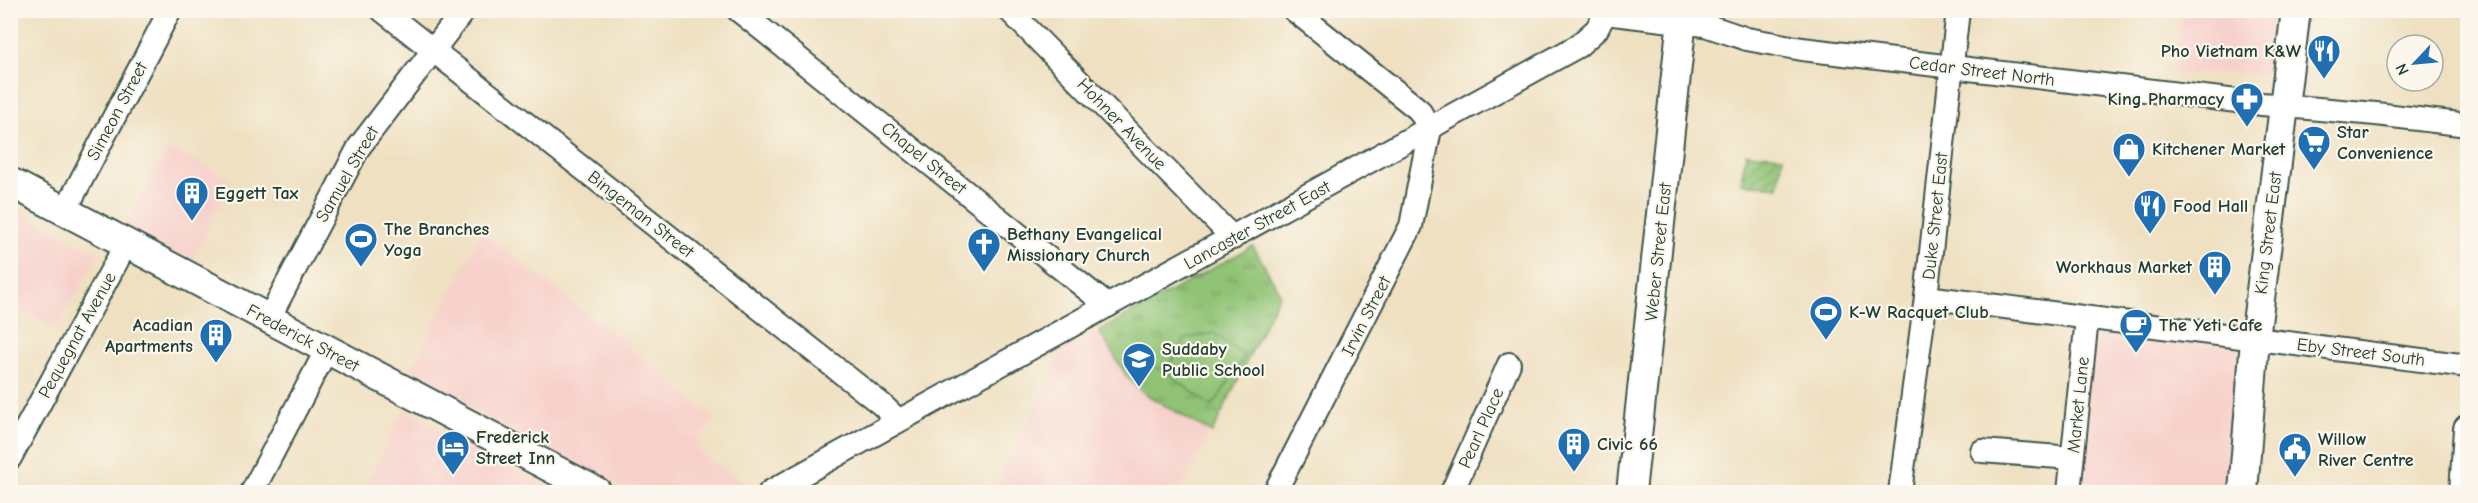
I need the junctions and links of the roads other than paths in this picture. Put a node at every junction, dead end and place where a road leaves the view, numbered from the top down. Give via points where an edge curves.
1 (170, 10) edge
2 (382, 10) edge
3 (464, 10) edge
4 (738, 10) edge
5 (1009, 10) edge
6 (1294, 10) edge
7 (1958, 10) edge
8 (2296, 10) edge
9 (1604, 12) edge
10 (1682, 16) edge
11 (432, 50) junction
12 (1952, 67) junction
13 (2284, 106) junction
14 (2468, 125) edge
15 (1430, 129) junction
16 (10, 182) edge
17 (65, 211) junction
18 (1233, 238) junction
19 (126, 244) junction
20 (1926, 297) junction
21 (1108, 306) junction
22 (2087, 318) junction
23 (268, 320) junction
24 (2254, 339) junction
25 (326, 351) junction
26 (1509, 364) dead end
27 (2468, 366) edge
28 (898, 420) junction
29 (2468, 429) edge
30 (1982, 451) dead end
31 (10, 458) edge
32 (2072, 458) junction
33 (252, 492) edge
34 (597, 492) edge
35 (770, 492) edge
36 (1275, 492) edge
37 (1452, 492) edge
38 (1631, 492) edge
39 (1900, 492) edge
40 (2069, 492) edge
41 (2243, 492) edge
42 (2464, 492) edge

1 - 17 street, Simeon Street
2 - 11 street, Bingeman Street
3 - 11 street, Samuel Street
4 - 21 street, Chapel Street
5 - 18 street, Hohner Avenue
6 - 15 street via 1419,110
7 - 12 street, Duke Street East
8 - 13 main road, King Street East
9 - 10 street, Cedar Street North
9 - 15 street, Lancaster Street East via 1597,29 1578,46
10 - 12 street, Cedar Street North via 1747,39
10 - 38 main road, Weber Street East
11 - 23 street, Samuel Street via 359,147
11 - 28 street, Bingeman Street
12 - 13 street, Cedar Street North
12 - 20 street, Duke Street East
13 - 14 street, Cedar Street North
13 - 24 main road, King Street East
15 - 18 street, Lancaster Street East
15 - 36 street, Irvin Street via 1411,226
16 - 17 main road, Frederick Street
17 - 19 main road, Frederick Street
18 - 21 street, Lancaster Street East
19 - 23 main road, Frederick Street
19 - 31 street, Pequegnat Avenue
20 - 22 street, Eby Street South
20 - 39 street, Duke Street East
21 - 28 street, Lancaster Street East
22 - 24 street, Eby Street South
22 - 32 street, Market Lane
23 - 25 main road, Frederick Street
24 - 27 street, Eby Street South
24 - 41 main road, King Street East
25 - 33 street
25 - 34 main road, Frederick Street
26 - 37 street, Pearl Place
28 - 35 street, Lancaster Street East
29 - 42 main road
30 - 32 street
32 - 40 street, Market Lane

